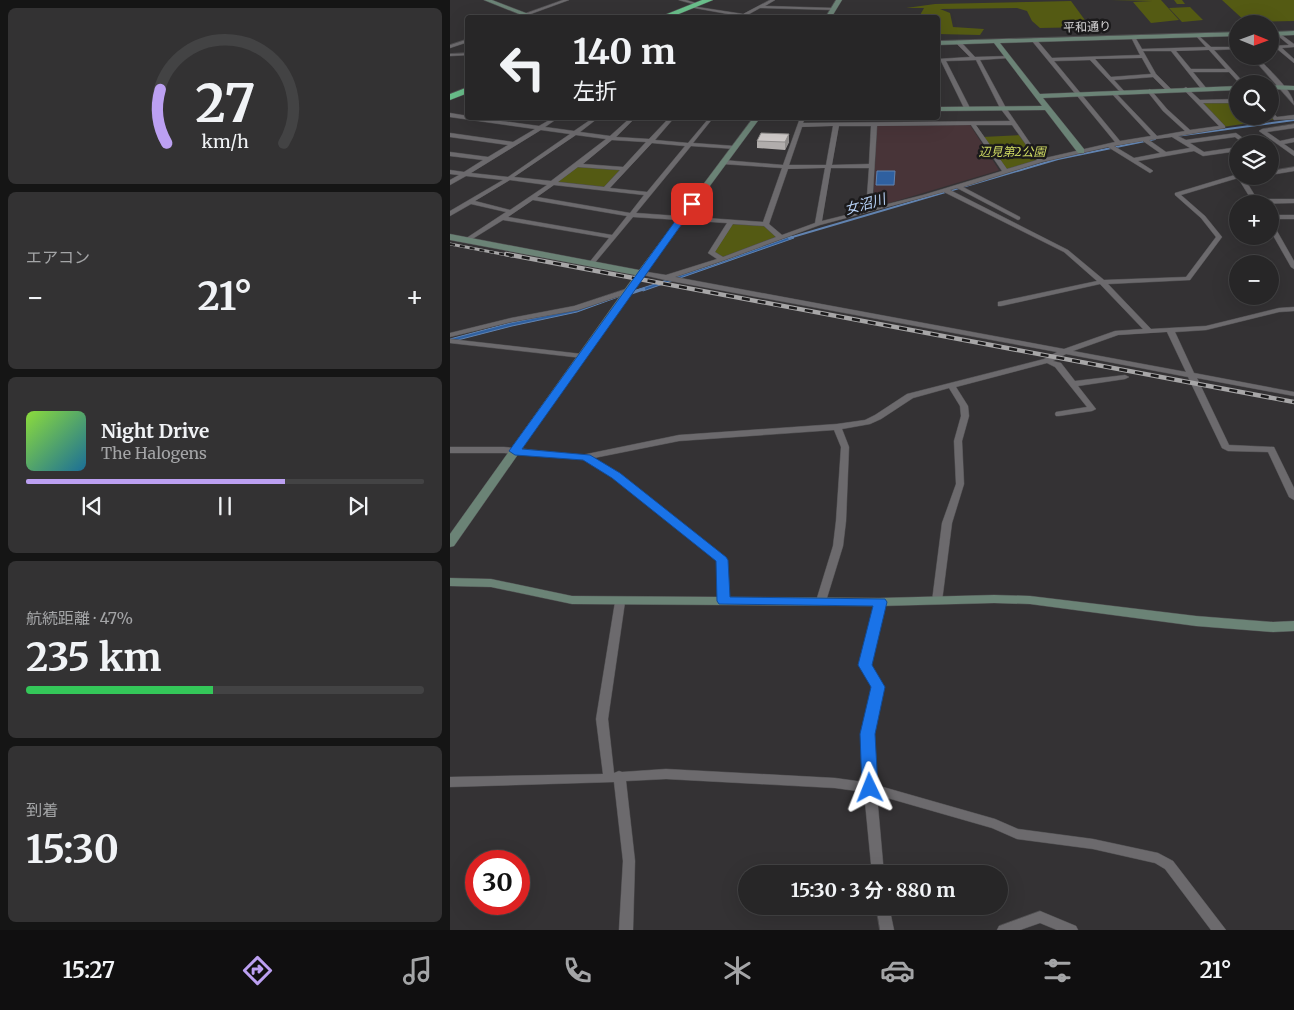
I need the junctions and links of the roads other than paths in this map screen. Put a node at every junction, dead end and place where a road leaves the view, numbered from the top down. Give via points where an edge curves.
1 (487, 0) edge
2 (567, 0) edge
3 (681, 0) edge
4 (709, 0) edge
5 (773, 0) edge
6 (804, 0) edge
7 (839, 0) edge
8 (694, 6) junction
9 (761, 7) junction
10 (798, 8) junction
11 (834, 9) junction
12 (526, 14) junction
13 (529, 15) edge
14 (669, 15) edge
15 (736, 15) edge
16 (743, 15) edge
17 (830, 15) edge
18 (1294, 33) edge
19 (1229, 34) edge
20 (1279, 34) joint
21 (1198, 36) junction
22 (1133, 37) junction
23 (1034, 40) junction
24 (465, 41) edge
25 (995, 41) junction
26 (958, 42) junction
27 (940, 43) edge
28 (1279, 46) edge
29 (1294, 46) edge
30 (450, 47) edge
31 (1279, 47) edge
32 (1210, 48) junction
33 (1229, 48) edge
34 (1172, 49) junction
35 (1141, 50) junction
36 (465, 54) edge
37 (450, 55) edge
38 (1144, 56) junction
39 (1008, 57) junction
40 (975, 58) junction
41 (1091, 58) junction
42 (940, 60) edge
43 (1050, 60) junction
44 (1294, 62) edge
45 (1261, 65) edge
46 (1230, 70) junction
47 (1190, 71) junction
48 (1154, 75) junction
49 (1235, 75) edge
50 (1110, 79) junction
51 (1229, 88) edge
52 (1279, 88) edge
53 (1283, 88) junction
54 (1294, 88) edge
55 (1186, 89) junction
56 (1204, 89) junction
57 (1169, 90) junction
58 (465, 91) edge
59 (1150, 91) junction
60 (1122, 92) junction
61 (1114, 93) junction
62 (1078, 94) junction
63 (1038, 96) junction
64 (450, 98) edge
65 (1229, 101) edge
66 (1199, 102) junction
67 (1294, 103) edge
68 (967, 108) junction
69 (1004, 108) junction
70 (1047, 108) junction
71 (940, 109) edge
72 (450, 115) edge
73 (465, 116) edge
74 (1294, 117) edge
75 (1279, 119) edge
76 (485, 120) edge
77 (505, 120) edge
78 (553, 120) edge
79 (593, 120) edge
80 (631, 120) edge
81 (670, 120) edge
82 (709, 120) edge
83 (755, 120) edge
84 (801, 120) edge
85 (922, 121) edge
86 (450, 122) edge
87 (500, 123) junction
88 (972, 123) junction
89 (1013, 123) junction
90 (874, 124) junction
91 (800, 125) junction
92 (836, 125) junction
93 (1294, 126) edge
94 (540, 128) junction
95 (1188, 131) junction
96 (575, 133) junction
97 (1172, 134) junction
98 (450, 135) edge
99 (1268, 135) edge
100 (1229, 136) edge
101 (1155, 137) junction
102 (612, 138) junction
103 (1294, 140) edge
104 (651, 141) junction
105 (1146, 142) dead end
106 (1185, 142) junction
107 (1119, 143) junction
108 (1279, 143) joint
109 (514, 144) junction
110 (689, 144) junction
111 (1108, 145) junction
112 (734, 148) junction
113 (1195, 149) junction
114 (1229, 150) edge
115 (1081, 151) junction
116 (450, 154) edge
117 (1165, 154) junction
118 (1294, 154) edge
119 (489, 159) junction
120 (1133, 160) junction
121 (1040, 161) junction
122 (723, 162) junction
123 (576, 165) junction
124 (786, 166) junction
125 (828, 166) junction
126 (872, 166) junction
127 (624, 169) junction
128 (1294, 169) edge
129 (1005, 170) junction
130 (1150, 171) dead end
131 (450, 172) edge
132 (1279, 172) edge
133 (465, 174) junction
134 (508, 179) junction
135 (1229, 179) edge
136 (450, 183) edge
137 (552, 184) junction
138 (957, 186) junction
139 (605, 190) junction
140 (945, 190) junction
141 (648, 194) junction
142 (532, 198) junction
143 (1294, 201) edge
144 (470, 202) junction
145 (1279, 202) edge
146 (993, 205) junction
147 (983, 209) junction
148 (869, 211) junction
149 (512, 212) junction
150 (450, 214) edge
151 (631, 215) junction
152 (1279, 217) edge
153 (1294, 217) edge
154 (503, 218) junction
155 (681, 218) junction
156 (1018, 218) dead end
157 (731, 222) junction
158 (766, 224) junction
159 (818, 224) junction
160 (450, 237) edge
161 (613, 237) junction
162 (780, 237) junction
163 (467, 240) junction
164 (1279, 240) edge
165 (723, 259) junction
166 (591, 264) junction
167 (1294, 267) edge
168 (642, 273) junction
169 (670, 279) junction
170 (1102, 282) junction
171 (626, 294) junction
172 (1001, 304) dead end
173 (1294, 309) edge
174 (1170, 330) junction
175 (1150, 332) junction
176 (451, 339) edge
177 (1062, 352) junction
178 (582, 356) junction
179 (1047, 361) junction
180 (1191, 375) junction
181 (1125, 377) dead end
182 (1073, 384) junction
183 (952, 386) junction
184 (1294, 394) edge
185 (1059, 414) dead end
186 (838, 427) junction
187 (450, 450) edge
188 (515, 451) junction
189 (586, 457) junction
190 (1294, 497) edge
191 (450, 543) edge
192 (450, 582) edge
193 (723, 601) junction
194 (822, 601) junction
195 (937, 601) junction
196 (620, 602) junction
197 (880, 602) junction
198 (1294, 626) edge
199 (614, 777) junction
200 (450, 782) edge
201 (870, 788) junction
202 (877, 865) edge
203 (884, 915) edge
204 (626, 930) edge
205 (886, 930) edge
206 (1004, 930) edge
207 (1071, 930) edge
208 (1218, 930) edge

1 - 12 street
2 - 12 street
3 - 8 street
4 - 8 highway
5 - 9 street
6 - 10 street
7 - 11 street
8 - 14 highway
8 - 15 street
9 - 10 street
9 - 16 street
10 - 11 street
11 - 17 street
12 - 13 street
18 - 20 street
19 - 21 street, 平和通り
20 - 29 street
21 - 22 street, 平和通り
21 - 32 street
22 - 23 street, 平和通り
22 - 35 street
23 - 25 street, 平和通り
23 - 43 street
24 - 30 street
25 - 26 street, 平和通り
25 - 39 street
26 - 27 street, 平和通り
26 - 40 street
28 - 29 street
31 - 44 street
32 - 33 street
32 - 34 street
32 - 46 street
34 - 35 street
34 - 47 street
35 - 38 street
36 - 37 street
38 - 41 street
38 - 48 street
39 - 40 street
39 - 63 street
40 - 42 street
40 - 69 street
41 - 43 street
41 - 50 street
42 - 68 street
43 - 62 street
45 - 53 street
46 - 47 street
46 - 49 street
47 - 56 street
48 - 50 street
48 - 57 street
50 - 60 street
51 - 56 street
52 - 53 street
53 - 54 street
53 - 67 street
55 - 56 street
55 - 57 street
55 - 66 street
57 - 59 street
58 - 64 highway
59 - 60 street
59 - 95 street
60 - 61 street
61 - 62 street
61 - 101 street
62 - 63 street
62 - 107 street
63 - 70 street
65 - 66 street
66 - 95 street via 1223,127
68 - 69 street
68 - 71 street
69 - 70 street
69 - 89 street
70 - 115 street
72 - 73 street
73 - 86 street
74 - 75 street
76 - 87 street
77 - 87 street
78 - 94 street
79 - 96 street
80 - 102 street
81 - 104 street
82 - 110 street
83 - 112 street
84 - 91 street
85 - 88 street
85 - 90 street
87 - 94 street
88 - 89 street
88 - 129 street
89 - 121 street
90 - 92 street
90 - 126 street
91 - 92 street
91 - 124 street
92 - 125 street
93 - 99 street via 1262,131
94 - 96 street
94 - 109 street
95 - 97 street
96 - 102 street
96 - 134 street
97 - 101 street
97 - 106 street
98 - 109 street
100 - 106 street
101 - 107 street
102 - 104 street
102 - 123 street
103 - 108 street
104 - 110 street
104 - 127 street
105 - 117 street
106 - 113 street
107 - 111 street
108 - 118 street
109 - 119 street
110 - 112 street
110 - 141 street
111 - 115 street
111 - 120 street
112 - 122 street
113 - 114 street via 1203,154
113 - 117 street
115 - 121 street
116 - 119 street
117 - 120 street
119 - 133 street
120 - 130 street
121 - 129 street
122 - 124 street
122 - 155 street
123 - 127 street
123 - 137 street
124 - 125 street
124 - 158 street
125 - 126 street
125 - 159 street
126 - 148 street
127 - 139 street
128 - 132 street
129 - 138 street
131 - 133 street
133 - 134 street
133 - 136 street
134 - 137 street
134 - 144 street
135 - 170 street via 1177,194 1219,237 1188,279
137 - 139 street
137 - 142 street
138 - 140 street
138 - 146 street
139 - 141 street
140 - 147 street
140 - 148 street
141 - 151 street
142 - 149 street
142 - 151 street
143 - 145 street
144 - 149 street
144 - 150 street
146 - 147 street
146 - 156 street
147 - 170 street via 1066,251
148 - 159 street
149 - 154 street
151 - 155 street
151 - 161 street
152 - 153 street
154 - 161 street
154 - 163 street
155 - 157 street
155 - 168 street
157 - 158 street
157 - 165 street via 711,253
158 - 162 street
159 - 162 street
160 - 163 street
161 - 166 street
162 - 165 street
163 - 166 street
164 - 167 street
165 - 169 street
166 - 168 street
168 - 169 street
168 - 171 street
169 - 177 street
170 - 172 street
170 - 175 street
171 - 176 street via 511,320
171 - 178 street
173 - 174 street via 1206,328
174 - 175 street
174 - 180 street
175 - 177 street via 1118,334
176 - 178 street
177 - 179 street
177 - 180 street
178 - 188 street
179 - 182 street via 1058,365
179 - 183 street
180 - 184 street
180 - 190 street via 1225,446 1271,448
181 - 182 street
182 - 185 street via 1092,409
183 - 186 street via 910,396 867,422
183 - 195 street via 964,406 965,416 958,441 960,484 947,523
186 - 189 street via 679,438
186 - 194 street via 846,447 840,530
187 - 188 street
188 - 189 street
188 - 191 street
189 - 193 street via 616,476 722,560
192 - 196 street via 490,583 572,600
193 - 194 street
193 - 196 street
194 - 197 street
195 - 197 street
195 - 198 street via 1030,600 1196,621
196 - 199 street via 602,719
197 - 201 street via 865,665 878,687 868,734
199 - 200 street
199 - 201 street via 666,774
199 - 204 street via 629,861
201 - 202 street
201 - 208 street via 995,824 1017,834 1093,844 1158,858 1169,865
203 - 205 street
206 - 207 street via 1040,917

